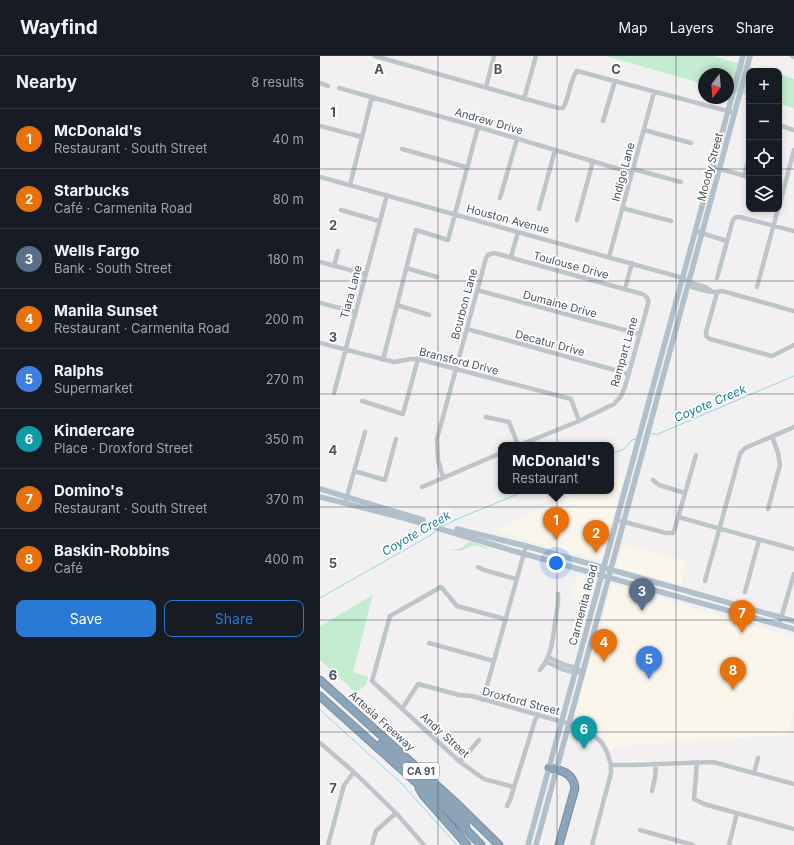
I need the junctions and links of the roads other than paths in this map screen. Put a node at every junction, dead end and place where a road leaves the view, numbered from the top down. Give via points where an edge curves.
1 (375, 56) edge
2 (494, 56) edge
3 (536, 56) edge
4 (743, 56) edge
5 (750, 56) edge
6 (615, 81) junction
7 (320, 83) edge
8 (328, 86) dead end
9 (486, 87) junction
10 (339, 88) dead end
11 (654, 92) junction
12 (372, 97) junction
13 (524, 99) junction
14 (728, 111) junction
15 (735, 113) junction
16 (603, 121) dead end
17 (320, 126) edge
18 (478, 126) junction
19 (782, 126) edge
20 (644, 130) junction
21 (794, 130) edge
22 (362, 137) junction
23 (517, 139) junction
24 (691, 143) dead end
25 (402, 149) dead end
26 (555, 150) junction
27 (794, 150) edge
28 (593, 161) junction
29 (466, 167) junction
30 (713, 167) junction
31 (720, 169) junction
32 (633, 171) junction
33 (320, 177) edge
34 (746, 177) edge
35 (681, 182) dead end
36 (350, 185) junction
37 (782, 186) edge
38 (387, 196) junction
39 (500, 198) dead end
40 (622, 208) junction
41 (539, 209) dead end
42 (341, 210) dead end
43 (778, 212) edge
44 (455, 214) junction
45 (577, 220) dead end
46 (379, 221) junction
47 (671, 221) dead end
48 (774, 226) junction
49 (695, 231) junction
50 (794, 231) edge
51 (518, 232) junction
52 (702, 234) junction
53 (727, 240) junction
54 (338, 251) dead end
55 (489, 254) joint
56 (609, 257) junction
57 (511, 258) junction
58 (320, 262) edge
59 (632, 263) junction
60 (334, 266) junction
61 (406, 268) junction
62 (365, 274) junction
63 (438, 277) dead end
64 (683, 278) junction
65 (717, 278) dead end
66 (689, 282) junction
67 (757, 288) dead end
68 (625, 289) junction
69 (477, 290) junction
70 (716, 293) junction
71 (647, 298) joint
72 (320, 303) edge
73 (397, 306) junction
74 (794, 311) edge
75 (355, 312) junction
76 (429, 315) dead end
77 (467, 329) junction
78 (639, 334) junction
79 (320, 343) edge
80 (794, 345) edge
81 (344, 350) junction
82 (418, 359) junction
83 (383, 360) junction
84 (456, 369) junction
85 (628, 374) junction
86 (334, 393) dead end
87 (362, 402) dead end
88 (486, 417) dead end
89 (579, 420) junction
90 (794, 427) edge
91 (365, 432) dead end
92 (772, 436) junction
93 (396, 439) dead end
94 (518, 442) edge
95 (526, 442) edge
96 (498, 454) edge
97 (696, 455) dead end
98 (354, 471) junction
99 (444, 477) junction
100 (653, 480) dead end
101 (422, 487) dead end
102 (320, 489) edge
103 (685, 493) junction
104 (320, 497) edge
105 (346, 500) junction
106 (768, 509) dead end
107 (678, 517) junction
108 (617, 520) junction
109 (624, 522) junction
110 (719, 528) junction
111 (472, 536) junction
112 (759, 540) junction
113 (526, 546) junction
114 (794, 549) edge
115 (524, 554) junction
116 (478, 567) dead end
117 (604, 568) junction
118 (611, 570) junction
119 (794, 574) edge
120 (602, 576) junction
121 (609, 578) junction
122 (516, 579) junction
123 (704, 580) dead end
124 (745, 592) dead end
125 (558, 594) dead end
126 (782, 618) junction
127 (505, 619) junction
128 (794, 622) edge
129 (779, 625) junction
130 (794, 629) edge
131 (429, 643) dead end
132 (548, 657) junction
133 (494, 661) junction
134 (546, 662) junction
135 (540, 670) dead end
136 (576, 670) junction
137 (583, 672) junction
138 (320, 680) edge
139 (320, 696) edge
140 (342, 700) junction
141 (483, 700) junction
142 (402, 709) junction
143 (537, 714) junction
144 (562, 721) junction
145 (569, 723) junction
146 (352, 725) junction
147 (479, 740) dead end
148 (320, 743) edge
149 (758, 758) dead end
150 (460, 762) junction
151 (697, 762) junction
152 (656, 764) junction
153 (610, 765) junction
154 (549, 768) junction
155 (557, 769) junction
156 (354, 772) junction
157 (754, 774) junction
158 (414, 780) junction
159 (794, 784) edge
160 (514, 787) junction
161 (652, 791) dead end
162 (507, 806) dead end
163 (396, 813) junction
164 (737, 813) junction
165 (794, 829) edge
166 (466, 830) junction
167 (640, 830) dead end
168 (423, 844) edge
169 (328, 845) edge
170 (372, 845) edge
171 (467, 845) edge
172 (481, 845) edge
173 (493, 845) edge
174 (499, 845) edge
175 (528, 845) edge
176 (536, 845) edge
177 (559, 845) edge
178 (592, 845) edge
179 (693, 845) edge
180 (729, 845) edge

1 - 9 street
2 - 9 street
3 - 13 street
4 - 14 main road, Moody Street
5 - 15 main road, Moody Street
6 - 11 street
6 - 13 street via 577,71 573,75 563,108
6 - 16 street
7 - 8 street
9 - 13 street
10 - 12 street, Andrew Drive
11 - 14 street
11 - 20 street, Indigo Lane
12 - 18 street, Andrew Drive
12 - 22 street
14 - 15 street
14 - 30 main road, Moody Street
15 - 31 main road, Moody Street
17 - 22 street
18 - 23 street, Andrew Drive
18 - 29 street
19 - 21 street
20 - 24 street
20 - 32 street, Indigo Lane
22 - 36 street
23 - 26 street, Andrew Drive
23 - 39 street
25 - 29 street
26 - 28 street, Andrew Drive
26 - 41 street
27 - 37 street
28 - 32 street, Andrew Drive
28 - 45 street
29 - 44 street
30 - 31 street
30 - 49 main road, Moody Street
31 - 34 street
31 - 52 main road, Moody Street
32 - 35 street, Andrew Drive
32 - 40 street, Indigo Lane
33 - 36 street, Houston Avenue
36 - 38 street, Houston Avenue
38 - 44 street, Houston Avenue
38 - 46 street, Tiara Lane
40 - 47 street
40 - 56 street, Indigo Lane
42 - 46 street
43 - 48 street
44 - 51 street, Houston Avenue
44 - 61 street via 448,240 416,230
46 - 62 street, Tiara Lane
48 - 50 street
48 - 53 street via 736,217
48 - 67 street
49 - 52 street
49 - 64 main road, Moody Street
51 - 56 street, Houston Avenue
51 - 57 street
52 - 53 street
52 - 66 main road, Moody Street
53 - 65 street
54 - 60 street
55 - 57 street, Toulouse Drive
55 - 69 street, Bourbon Lane
56 - 59 street, Houston Avenue
57 - 68 street, Toulouse Drive
58 - 60 street
59 - 64 street, Houston Avenue
59 - 68 street
60 - 62 street
61 - 63 street
61 - 73 street
62 - 75 street, Tiara Lane
64 - 66 street, Houston Avenue
64 - 108 main road, Carmenita Road
66 - 70 street, Houston Avenue via 692,287
66 - 109 main road, Carmenita Road
68 - 71 street, Toulouse Drive
69 - 77 street, Bourbon Lane
69 - 78 street, Dumaine Drive
70 - 74 street, Houston Avenue via 722,291
70 - 80 street via 706,332 710,339 772,356
71 - 78 street, Rampart Lane via 648,304
72 - 75 street
73 - 76 street
73 - 83 street
75 - 81 street, Tiara Lane
77 - 84 street, Bourbon Lane
77 - 85 street, Decatur Drive
78 - 85 street, Rampart Lane
79 - 81 street, Bransford Drive
81 - 83 street, Bransford Drive
81 - 86 street, Tiara Lane
82 - 83 street, Bransford Drive via 394,362
82 - 84 street, Bransford Drive
82 - 87 street via 403,414
84 - 89 street, Bransford Drive via 570,399
84 - 99 street, Bourbon Lane via 437,439 438,460
85 - 89 street, Rampart Lane via 621,396 614,404
88 - 94 street via 509,422
89 - 95 street, Rampart Lane
90 - 92 street
91 - 98 street
92 - 106 street via 780,465
92 - 110 street via 742,451
93 - 98 street via 385,480
96 - 99 street
97 - 103 street
98 - 105 street
99 - 101 street
100 - 103 street via 659,485
102 - 105 main road
103 - 107 street
104 - 105 main road
105 - 111 main road
107 - 109 street via 673,533
107 - 110 street
108 - 109 street
108 - 117 main road, Carmenita Road
109 - 118 main road, Carmenita Road
110 - 112 street
110 - 123 street
111 - 113 main road
111 - 115 main road
112 - 114 street
112 - 124 street
113 - 115 street
113 - 117 main road
115 - 120 main road
115 - 122 street
116 - 122 street
117 - 118 main road
117 - 120 main road, Carmenita Road
118 - 121 main road, Carmenita Road
118 - 126 main road
119 - 126 street
120 - 121 main road
120 - 136 main road, Carmenita Road
121 - 129 main road
121 - 137 main road, Carmenita Road
122 - 127 street
125 - 132 street via 559,602
126 - 128 main road
126 - 129 street
127 - 133 street
127 - 142 street, Andy Street via 457,606 441,587 390,616 372,681
129 - 130 main road
131 - 133 street
132 - 134 street
132 - 136 street
133 - 141 street
134 - 135 street
134 - 136 street via 563,670
136 - 137 street
136 - 144 main road, Carmenita Road
137 - 145 main road, Carmenita Road
138 - 140 highway, Artesia Freeway / CA 91
139 - 146 highway, Artesia Freeway / CA 91
140 - 173 highway via 344,706
140 - 174 highway, Artesia Freeway / CA 91
141 - 142 street, Droxford Street via 418,684
141 - 143 street, Droxford Street
142 - 150 street, Andy Street
143 - 144 street, Droxford Street
143 - 160 street
144 - 145 street, Droxford Street
144 - 154 main road, Carmenita Road
145 - 153 street, Droxford Street via 595,735 608,752
145 - 155 main road, Carmenita Road
146 - 158 highway, Artesia Freeway / CA 91
146 - 166 highway via 360,726 430,787 465,822
147 - 150 street
148 - 156 street
149 - 157 street
150 - 160 street, Andy Street via 484,779
151 - 152 street
151 - 157 street via 714,762
151 - 164 street via 694,799
152 - 153 street
152 - 161 street
153 - 178 street via 609,783
154 - 155 highway
154 - 175 main road, Carmenita Road
155 - 176 main road, Carmenita Road
155 - 177 highway via 570,776 575,788
156 - 163 street
156 - 169 street via 344,785
157 - 159 street
158 - 166 highway, Artesia Freeway / CA 91
158 - 171 highway via 423,795
160 - 162 street
163 - 168 street
163 - 170 street via 376,831
164 - 165 street
164 - 180 street
166 - 172 highway, Artesia Freeway / CA 91
167 - 179 street

